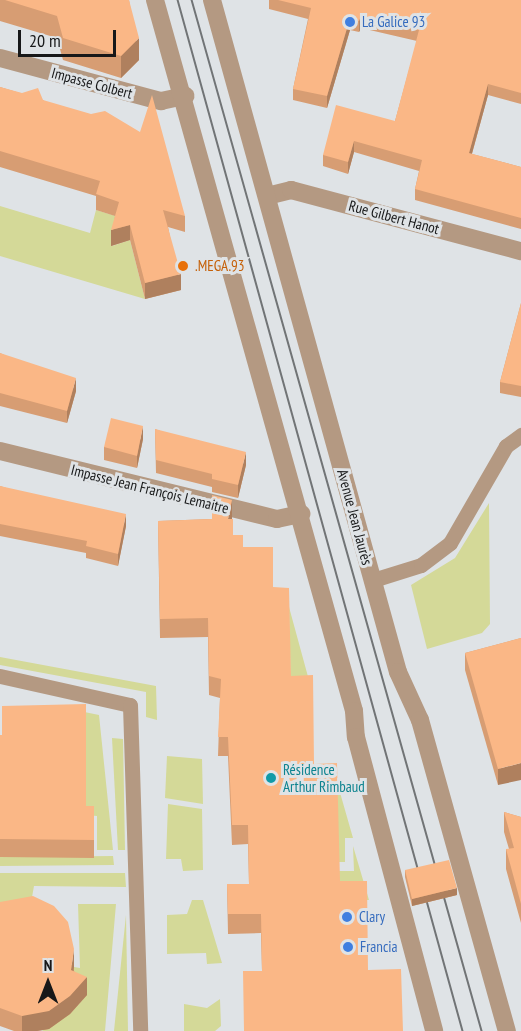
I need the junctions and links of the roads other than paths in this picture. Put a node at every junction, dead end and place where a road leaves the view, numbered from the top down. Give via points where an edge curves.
1 (155, 0) edge
2 (212, 0) edge
3 (0, 58) edge
4 (185, 96) junction
5 (267, 196) junction
6 (521, 251) edge
7 (521, 435) edge
8 (0, 451) edge
9 (301, 514) junction
10 (373, 580) junction
11 (0, 676) edge
12 (140, 1031) edge
13 (434, 1031) edge
14 (507, 1031) edge

1 - 4 street
2 - 5 street, Avenue Jean Jaurès
3 - 4 street, Impasse Colbert via 161,101
4 - 9 street
5 - 6 street, Rue Gilbert Hanot via 291,190
5 - 10 street, Avenue Jean Jaurès
7 - 10 lane via 506,446 450,543 421,565
8 - 9 street, Impasse Jean François Lemaitre via 277,519
9 - 13 street
10 - 14 street, Avenue Jean Jaurès via 398,672 420,720
11 - 12 lane via 130,705

